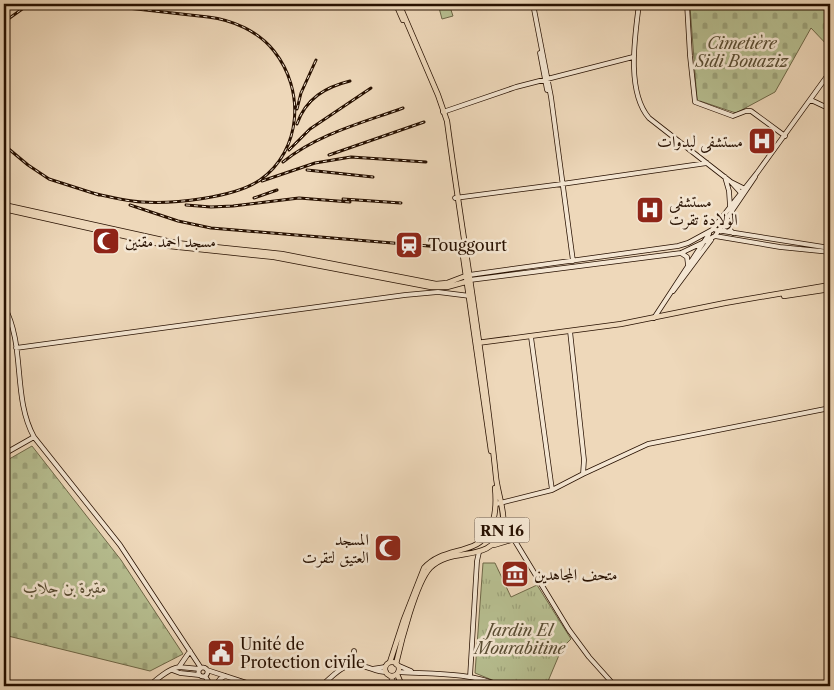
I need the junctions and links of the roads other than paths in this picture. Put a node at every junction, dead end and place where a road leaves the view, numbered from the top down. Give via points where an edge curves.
1 (398, 4) edge
2 (532, 4) edge
3 (639, 4) edge
4 (689, 4) edge
5 (633, 57) junction
6 (830, 72) edge
7 (546, 79) junction
8 (811, 100) junction
9 (830, 109) edge
10 (444, 112) junction
11 (785, 136) junction
12 (707, 162) junction
13 (725, 177) junction
14 (731, 182) junction
15 (562, 184) junction
16 (746, 189) junction
17 (742, 194) junction
18 (456, 197) junction
19 (4, 205) edge
20 (730, 207) junction
21 (4, 210) edge
22 (726, 218) junction
23 (713, 233) junction
24 (734, 234) junction
25 (702, 243) junction
26 (830, 248) edge
27 (830, 252) edge
28 (680, 253) junction
29 (573, 261) junction
30 (688, 265) junction
31 (468, 278) junction
32 (830, 285) edge
33 (830, 289) edge
34 (670, 295) junction
35 (471, 296) junction
36 (721, 305) junction
37 (4, 306) edge
38 (654, 318) junction
39 (570, 331) junction
40 (531, 337) junction
41 (477, 343) junction
42 (16, 348) junction
43 (830, 408) edge
44 (34, 437) junction
45 (4, 454) edge
46 (583, 474) junction
47 (552, 490) junction
48 (498, 504) junction
49 (504, 523) junction
50 (514, 539) junction
51 (494, 545) junction
52 (479, 552) junction
53 (190, 651) junction
54 (354, 651) dead end
55 (348, 664) junction
56 (395, 664) junction
57 (179, 667) junction
58 (201, 669) junction
59 (386, 669) junction
60 (172, 670) junction
61 (207, 670) junction
62 (413, 672) junction
63 (397, 673) junction
64 (200, 675) junction
65 (205, 676) junction
66 (225, 676) junction
67 (391, 676) junction
68 (470, 676) junction
69 (149, 686) edge
70 (211, 686) edge
71 (215, 686) edge
72 (256, 686) edge
73 (321, 686) edge
74 (394, 686) edge
75 (402, 686) edge
76 (500, 686) edge
77 (615, 686) edge

1 - 10 main road
2 - 7 street
3 - 5 street
4 - 11 street via 687,21 695,102 733,116 752,111
5 - 7 street
5 - 12 street via 638,98 645,114
6 - 8 street
7 - 10 street
7 - 15 street
8 - 9 street
8 - 11 street
10 - 18 main road
11 - 16 street
12 - 13 street
12 - 15 street
13 - 14 street
13 - 20 street
14 - 16 street
14 - 17 street
15 - 18 street
15 - 29 street
16 - 17 street
17 - 20 street
17 - 22 street
18 - 31 main road
19 - 31 main road via 176,243 282,254 436,284
20 - 23 street
21 - 31 main road via 168,246 274,258 434,288 447,287
22 - 23 street
22 - 24 street via 728,228
23 - 24 street
23 - 25 street
23 - 27 street via 780,247
23 - 29 street via 678,246
23 - 34 street
24 - 26 street
25 - 28 street
25 - 30 street
28 - 30 street via 687,257
28 - 31 street
29 - 31 street
30 - 34 street
31 - 35 main road
32 - 36 main road
33 - 36 main road
34 - 38 street
35 - 41 main road
35 - 42 street via 438,292 397,296
36 - 38 main road
37 - 42 street via 11,321
38 - 39 main road
39 - 40 main road
39 - 46 street
40 - 41 main road
40 - 47 street
41 - 48 main road, RN 16
42 - 44 street via 23,410
43 - 46 street via 648,444
44 - 45 street
44 - 53 street via 120,545
46 - 47 street
47 - 48 street
48 - 49 main road, RN 16
48 - 56 main road, RN 16 via 490,529 479,543 439,557 424,568 404,619
49 - 50 street
49 - 51 main road, RN 16
50 - 51 main road
50 - 77 street via 570,630
51 - 52 main road, RN 16
52 - 56 main road, RN 16 via 448,558 428,570
52 - 68 street
53 - 57 street
53 - 58 street
54 - 55 street via 354,659
55 - 59 street
55 - 73 street
56 - 59 main road
56 - 62 street
56 - 63 main road
57 - 58 street
57 - 60 street
58 - 61 street
58 - 64 street
59 - 67 main road
60 - 64 street
60 - 69 street
61 - 65 street
61 - 66 street
62 - 63 street
62 - 68 street
63 - 67 main road
63 - 75 main road
64 - 65 street
65 - 70 street
66 - 71 street
66 - 72 street
67 - 74 main road
68 - 76 street

